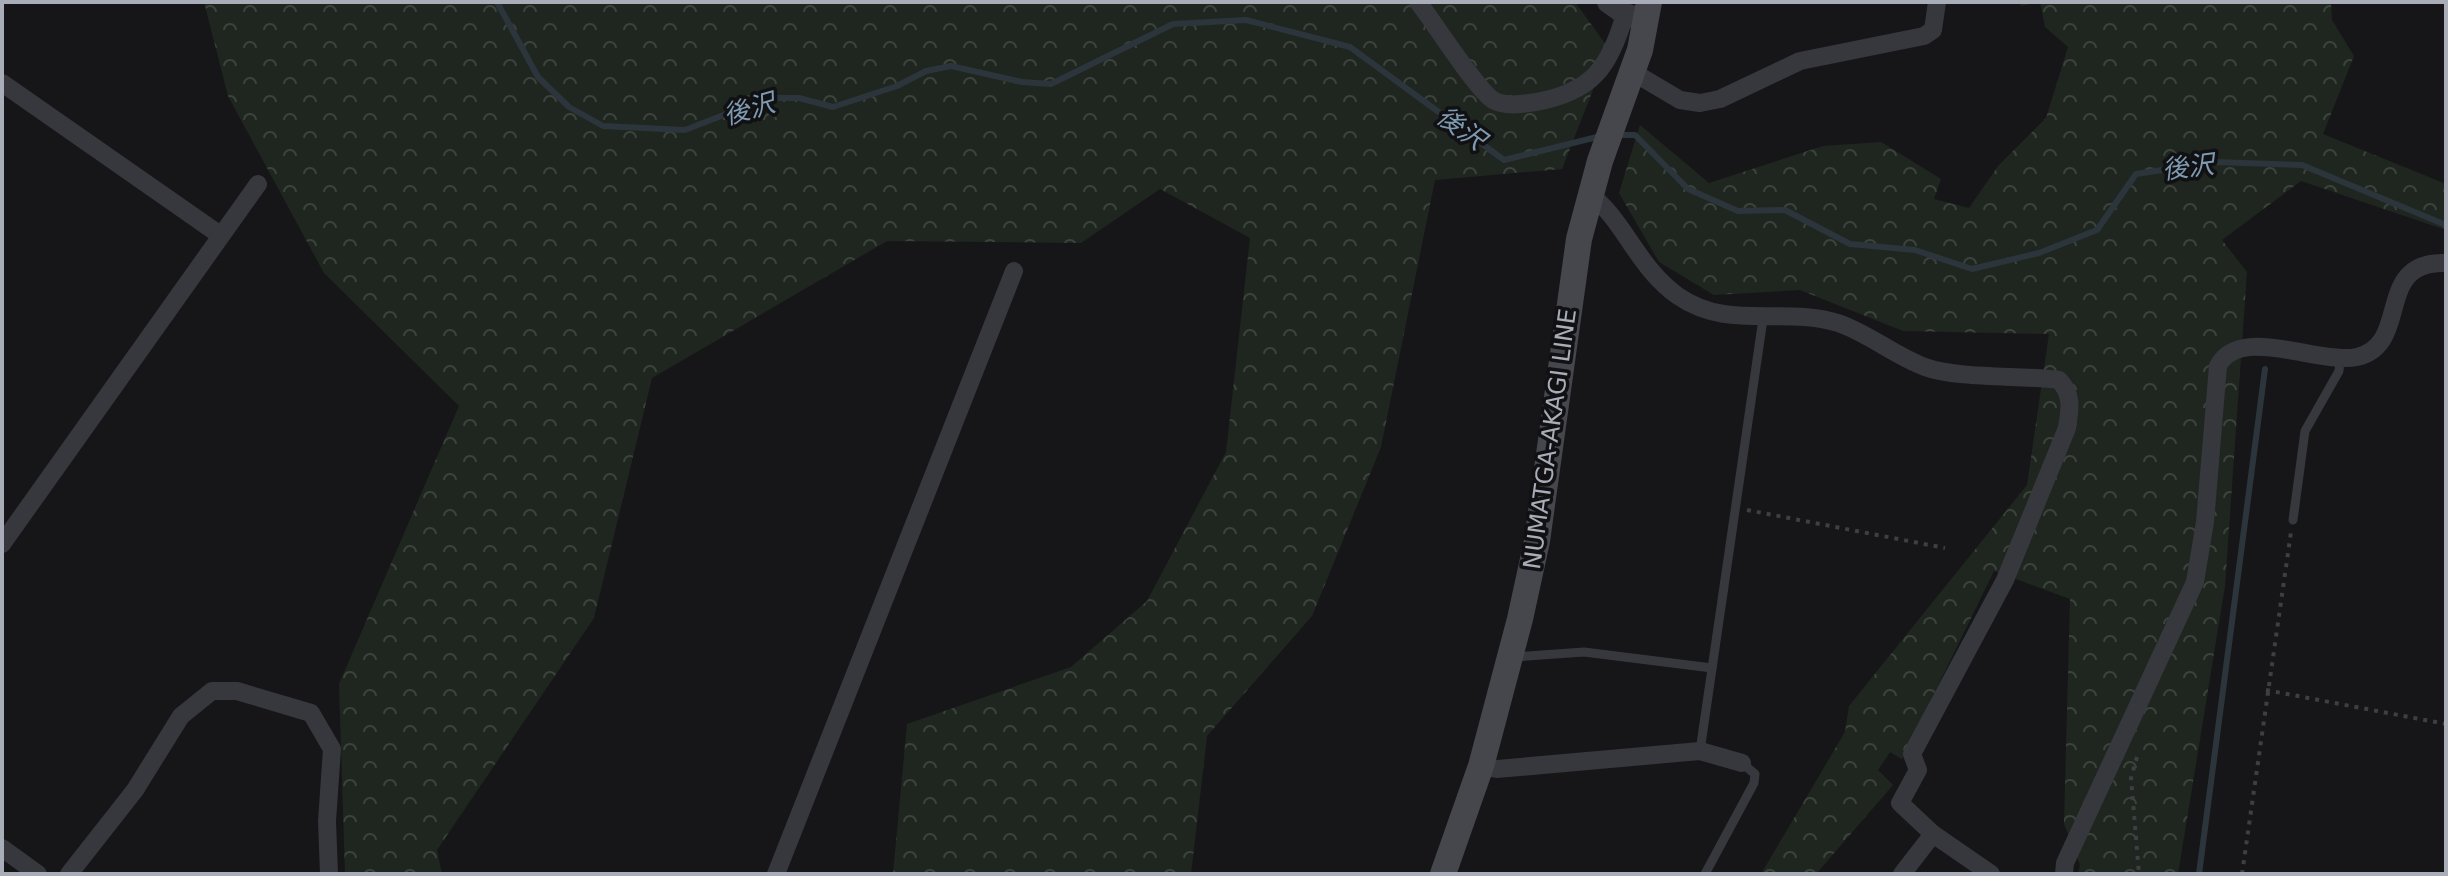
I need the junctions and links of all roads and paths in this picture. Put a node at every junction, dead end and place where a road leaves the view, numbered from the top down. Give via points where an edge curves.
1 (1418, 2) edge
2 (1937, 2) edge
3 (1632, 10) edge
4 (1631, 71) junction
5 (2, 83) edge
6 (258, 184) dead end
7 (1591, 195) junction
8 (220, 235) junction
9 (2446, 263) edge
10 (1014, 271) dead end
11 (1763, 319) junction
12 (2340, 359) junction
13 (1736, 508) junction
14 (2293, 520) joint
15 (2, 544) edge
16 (1945, 548) dead end
17 (1511, 657) junction
18 (1712, 668) junction
19 (2266, 690) junction
20 (2446, 724) edge
21 (2139, 749) dead end
22 (1700, 751) junction
23 (1742, 763) joint
24 (1481, 766) junction
25 (1933, 834) junction
26 (2, 848) edge
27 (38, 874) edge
28 (69, 874) edge
29 (329, 874) edge
30 (776, 874) edge
31 (1443, 874) edge
32 (1705, 874) edge
33 (1902, 874) edge
34 (1991, 874) edge
35 (2064, 874) edge
36 (2139, 874) edge
37 (2242, 874) edge

1 - 3 street via 1493,100 1517,105 1557,98 1587,85 1609,60
2 - 4 street via 1933,30 1924,36 1800,61 1710,102 1680,100
3 - 4 main road, NUMATGA-AKAGI LINE
4 - 7 main road, NUMATGA-AKAGI LINE
5 - 8 street
6 - 8 street
7 - 11 street via 1677,296 1710,313
7 - 17 main road, NUMATGA-AKAGI LINE via 1579,239 1537,541
8 - 15 street
9 - 12 street via 2409,274 2380,344 2359,357
10 - 30 street
11 - 13 lane
11 - 25 street via 1839,323 1928,369 2059,380 2066,387 2071,404 2067,428 2005,580 1912,754 1918,770 1900,803
12 - 14 lane via 2339,371 2305,431
12 - 35 street via 2248,346 2230,350 2218,366 2195,582
13 - 16 path
13 - 18 lane
14 - 19 path
17 - 18 lane via 1584,652
17 - 24 main road, NUMATGA-AKAGI LINE
18 - 22 lane
19 - 20 path
19 - 37 path
21 - 36 path via 2131,778
22 - 23 street
22 - 24 street via 1497,769
23 - 32 lane via 1755,774 1754,783
24 - 31 main road, NUMATGA-AKAGI LINE
25 - 33 street
25 - 34 street
26 - 27 street
28 - 29 street via 135,790 181,716 212,691 237,691 311,713 319,725 332,749

